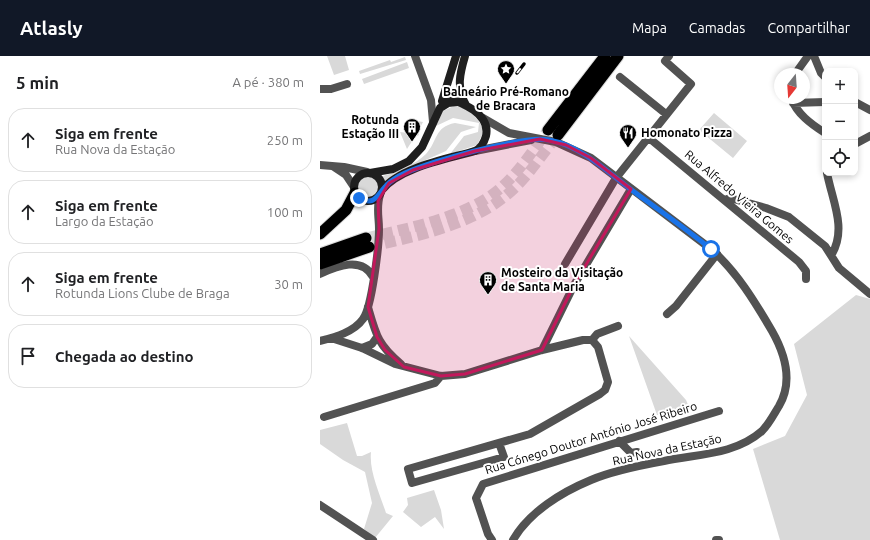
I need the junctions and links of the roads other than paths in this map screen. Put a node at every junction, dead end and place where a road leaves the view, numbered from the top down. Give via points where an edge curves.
1 (415, 56) edge
2 (456, 56) edge
3 (465, 56) edge
4 (605, 56) edge
5 (618, 56) edge
6 (669, 56) edge
7 (808, 56) edge
8 (814, 56) edge
9 (799, 68) edge
10 (822, 74) edge
11 (620, 77) dead end
12 (347, 84) dead end
13 (426, 87) junction
14 (320, 89) edge
15 (444, 96) junction
16 (810, 101) edge
17 (822, 102) edge
18 (463, 103) junction
19 (858, 103) edge
20 (795, 104) edge
21 (440, 108) junction
22 (870, 110) edge
23 (666, 114) junction
24 (483, 118) junction
25 (434, 122) junction
26 (822, 131) edge
27 (870, 136) edge
28 (649, 138) junction
29 (540, 139) junction
30 (858, 142) edge
31 (476, 151) junction
32 (320, 165) edge
33 (333, 167) junction
34 (369, 172) junction
35 (828, 176) edge
36 (616, 178) junction
37 (631, 189) junction
38 (355, 190) junction
39 (381, 193) junction
40 (725, 200) junction
41 (320, 234) edge
42 (320, 254) edge
43 (717, 254) junction
44 (832, 254) junction
45 (320, 264) edge
46 (565, 264) dead end
47 (320, 274) edge
48 (373, 277) junction
49 (806, 279) dead end
50 (870, 294) edge
51 (368, 307) junction
52 (667, 314) dead end
53 (618, 326) dead end
54 (377, 337) junction
55 (331, 338) junction
56 (592, 340) junction
57 (320, 341) edge
58 (362, 348) junction
59 (542, 350) junction
60 (404, 367) junction
61 (442, 376) junction
62 (719, 411) dead end
63 (324, 418) dead end
64 (619, 441) junction
65 (499, 443) junction
66 (637, 452) dead end
67 (320, 505) edge
68 (373, 540) edge
69 (492, 540) edge
70 (513, 540) edge

1 - 13 street
2 - 15 main road
3 - 18 main road via 459,80
4 - 5 highway via 553,132
6 - 23 street via 665,61 691,84
7 - 9 street
8 - 10 street
11 - 23 street
12 - 14 street via 331,89
13 - 15 street
13 - 25 street
15 - 18 main road
15 - 21 main road
16 - 17 street
18 - 21 main road via 448,103
18 - 24 main road
19 - 22 street
20 - 26 street via 809,122
21 - 25 main road
23 - 28 street
24 - 29 street, Rua Nova da Estação via 509,133
24 - 31 main road via 486,134 481,147
25 - 34 main road via 422,147 409,161 392,169
27 - 30 street
28 - 36 street
28 - 40 street, Rua Alfredo Vieira Gomes
29 - 31 street, Rua Nova da Estação
29 - 36 street, Rua Nova da Estação via 577,150
31 - 39 main road via 413,170 396,178
32 - 33 street
33 - 34 street
33 - 38 street via 346,175
34 - 38 main road via 356,179
34 - 39 main road via 379,177
35 - 44 street via 839,234
36 - 37 street, Rua Nova da Estação
36 - 46 street
37 - 43 street, Rua Nova da Estação
37 - 59 street via 574,285
38 - 39 main road via 359,198 370,201
38 - 41 highway via 346,210
39 - 48 street via 377,207 379,229
40 - 44 street via 730,198 790,217
40 - 49 street, Rua Alfredo Vieira Gomes via 799,262 806,271
42 - 45 highway via 367,243
43 - 52 street
43 - 70 street, Rua Nova da Estação via 737,276 783,354 786,370 782,400 770,420 762,431 725,450 664,461 586,482 550,502 531,518
44 - 50 street via 839,268
47 - 48 street via 355,263 367,268
48 - 51 street
51 - 54 street
51 - 55 street via 364,319 355,328
53 - 56 street via 597,334
54 - 58 street via 372,344
54 - 60 street via 385,350
55 - 57 street
55 - 58 street
56 - 59 street
56 - 65 street via 598,347 608,382 605,390 530,434
58 - 60 street
59 - 61 street via 465,374
60 - 61 street
61 - 63 street via 435,383
62 - 64 street, Rua Cónego Doutor António José Ribeiro
64 - 66 street via 631,453
64 - 69 street, Rua Cónego Doutor António José Ribeiro via 483,484 476,498
65 - 65 street via 408,470 412,483 504,457
67 - 68 street

